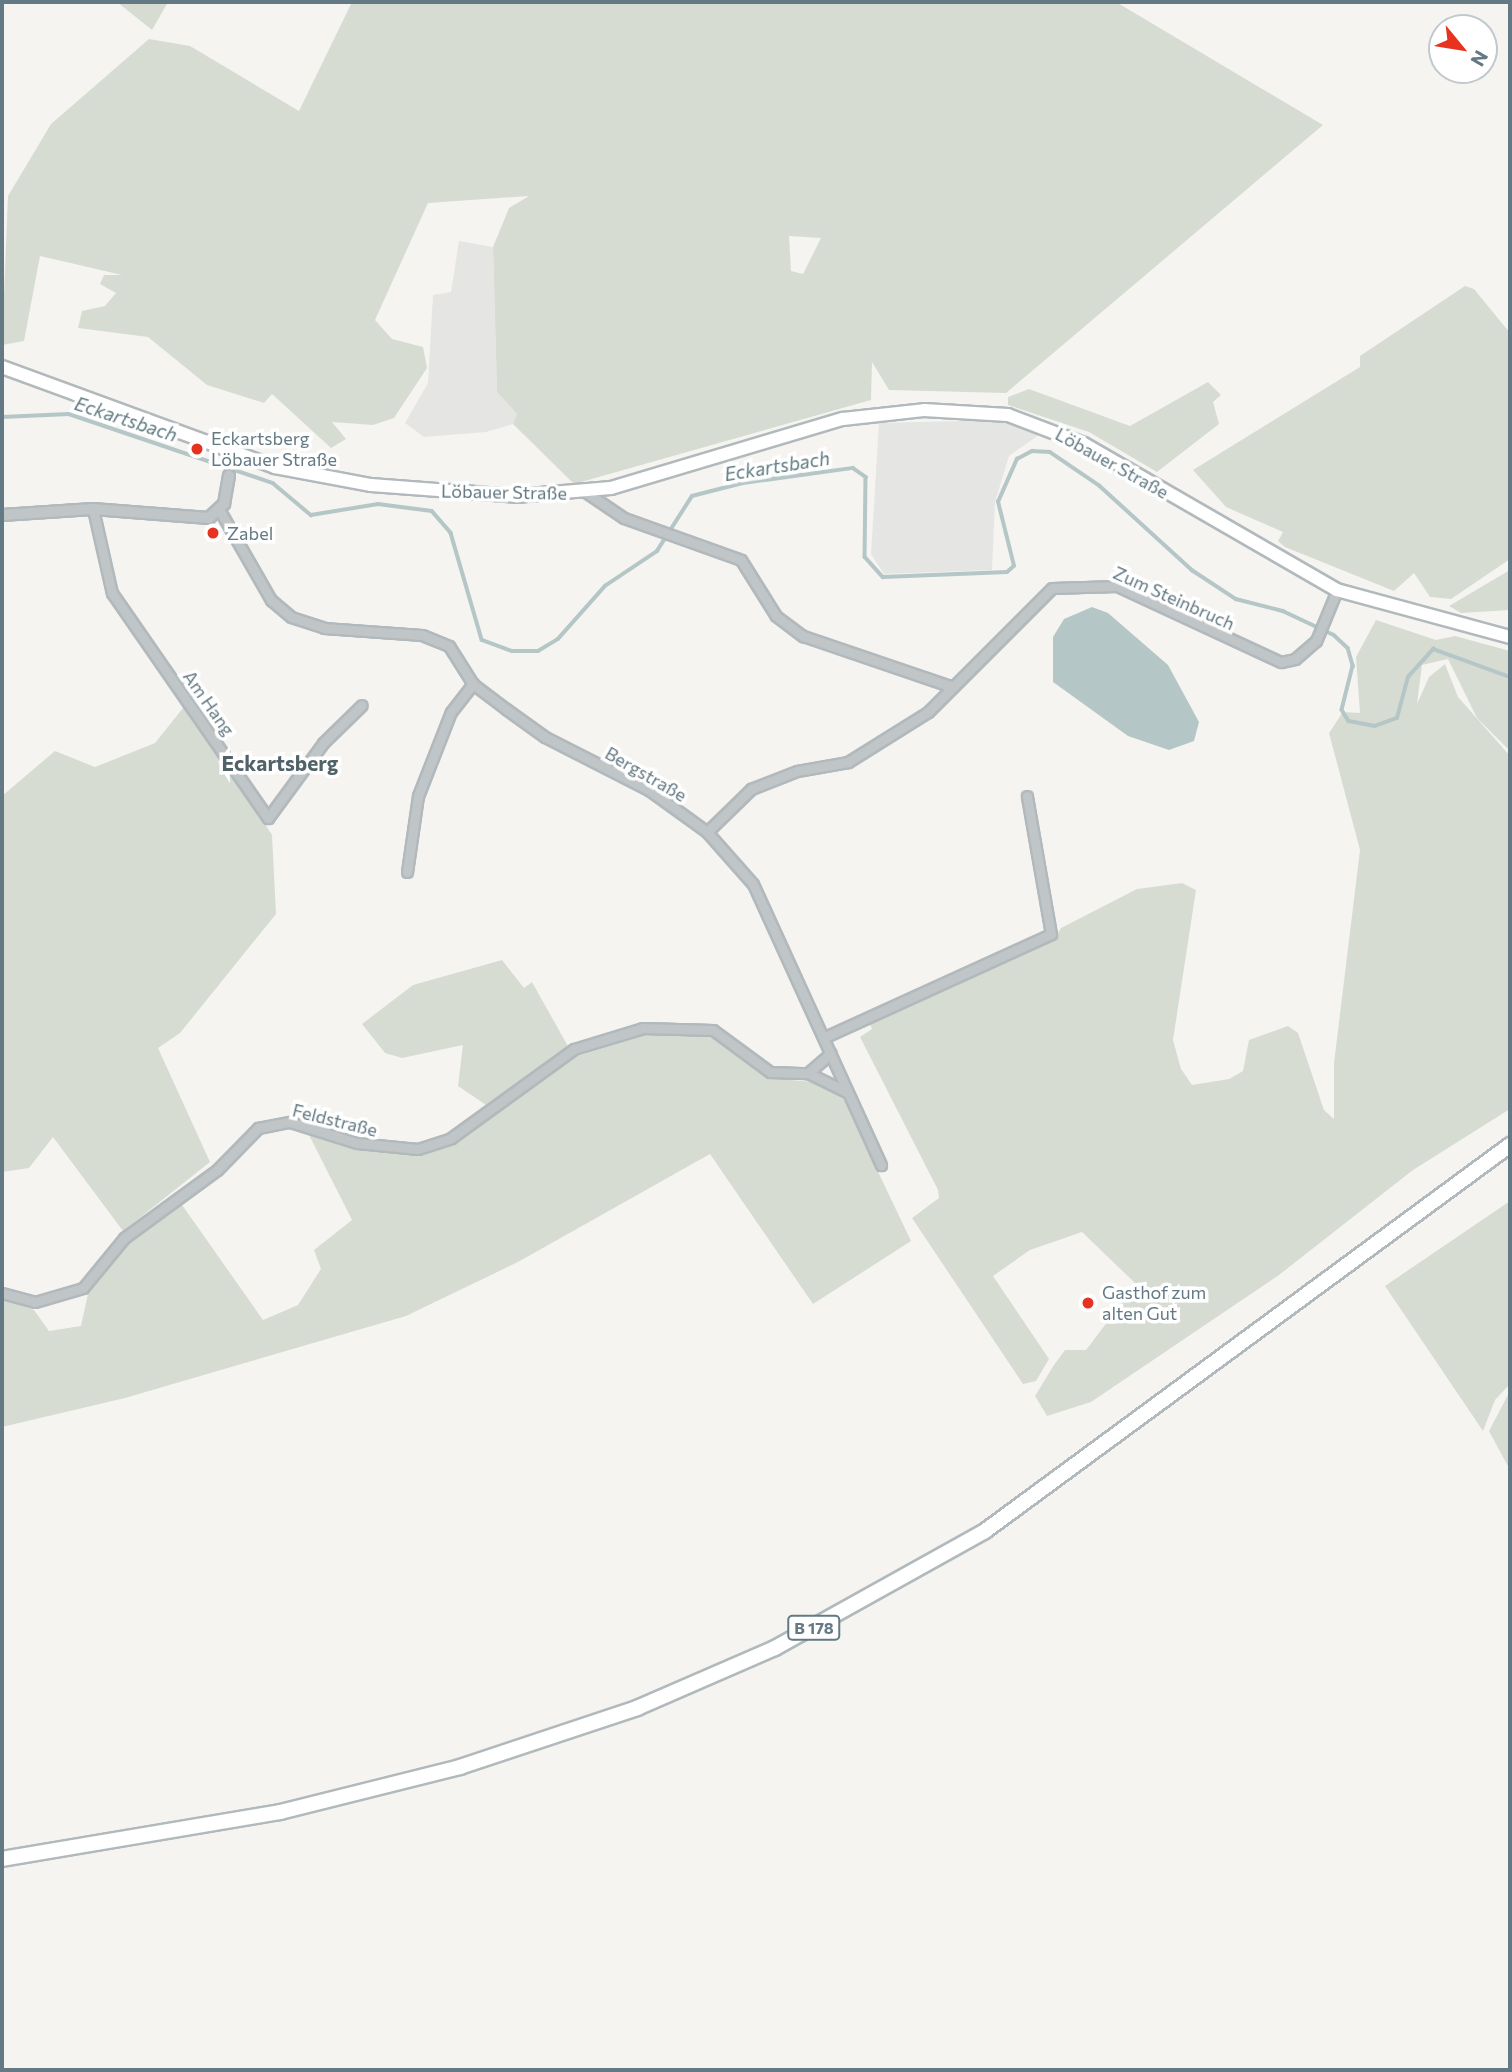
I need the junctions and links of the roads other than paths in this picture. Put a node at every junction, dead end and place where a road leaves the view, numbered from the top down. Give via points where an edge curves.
1 (2, 367) edge
2 (229, 475) dead end
3 (587, 493) junction
4 (93, 509) junction
5 (220, 511) junction
6 (2, 515) edge
7 (1337, 590) junction
8 (1510, 637) edge
9 (472, 684) junction
10 (953, 687) junction
11 (362, 705) dead end
12 (1027, 796) dead end
13 (707, 832) junction
14 (407, 872) dead end
15 (825, 1037) junction
16 (831, 1053) junction
17 (808, 1073) junction
18 (847, 1092) junction
19 (1510, 1145) edge
20 (881, 1165) dead end
21 (2, 1293) edge
22 (2, 1859) edge

1 - 3 main road, Löbauer Straße via 233,458 372,485 530,497
2 - 5 street
3 - 7 main road, Löbauer Straße via 842,419 924,410 1007,415 1084,444
3 - 10 street via 659,533 741,559 776,615 803,636
4 - 5 street via 199,519
4 - 6 street
4 - 11 street, Am Hang via 112,593 268,818 323,743
5 - 9 street, Bergstraße via 281,610 308,625 422,635 449,646
7 - 8 main road, Löbauer Straße
7 - 10 street, Zum Steinbruch via 1328,622 1316,641 1295,659 1281,662 1117,586 1085,582 1041,593
9 - 13 street, Bergstraße via 545,737 649,790
9 - 14 street via 451,712 418,796
10 - 13 street, Zum Steinbruch via 928,712 848,762 797,771 751,789
12 - 15 street via 1051,934
13 - 15 street, Bergstraße via 753,884
15 - 16 street, Bergstraße
16 - 17 street
16 - 18 street, Bergstraße
17 - 18 street, Feldstraße
17 - 21 street, Feldstraße via 769,1072 712,1030 643,1028 574,1049 451,1138 418,1149 271,1123 124,1238 83,1288 35,1302
18 - 20 street, Bergstraße
19 - 22 highway, B 178 via 985,1531 775,1648 636,1708 460,1767 280,1811

